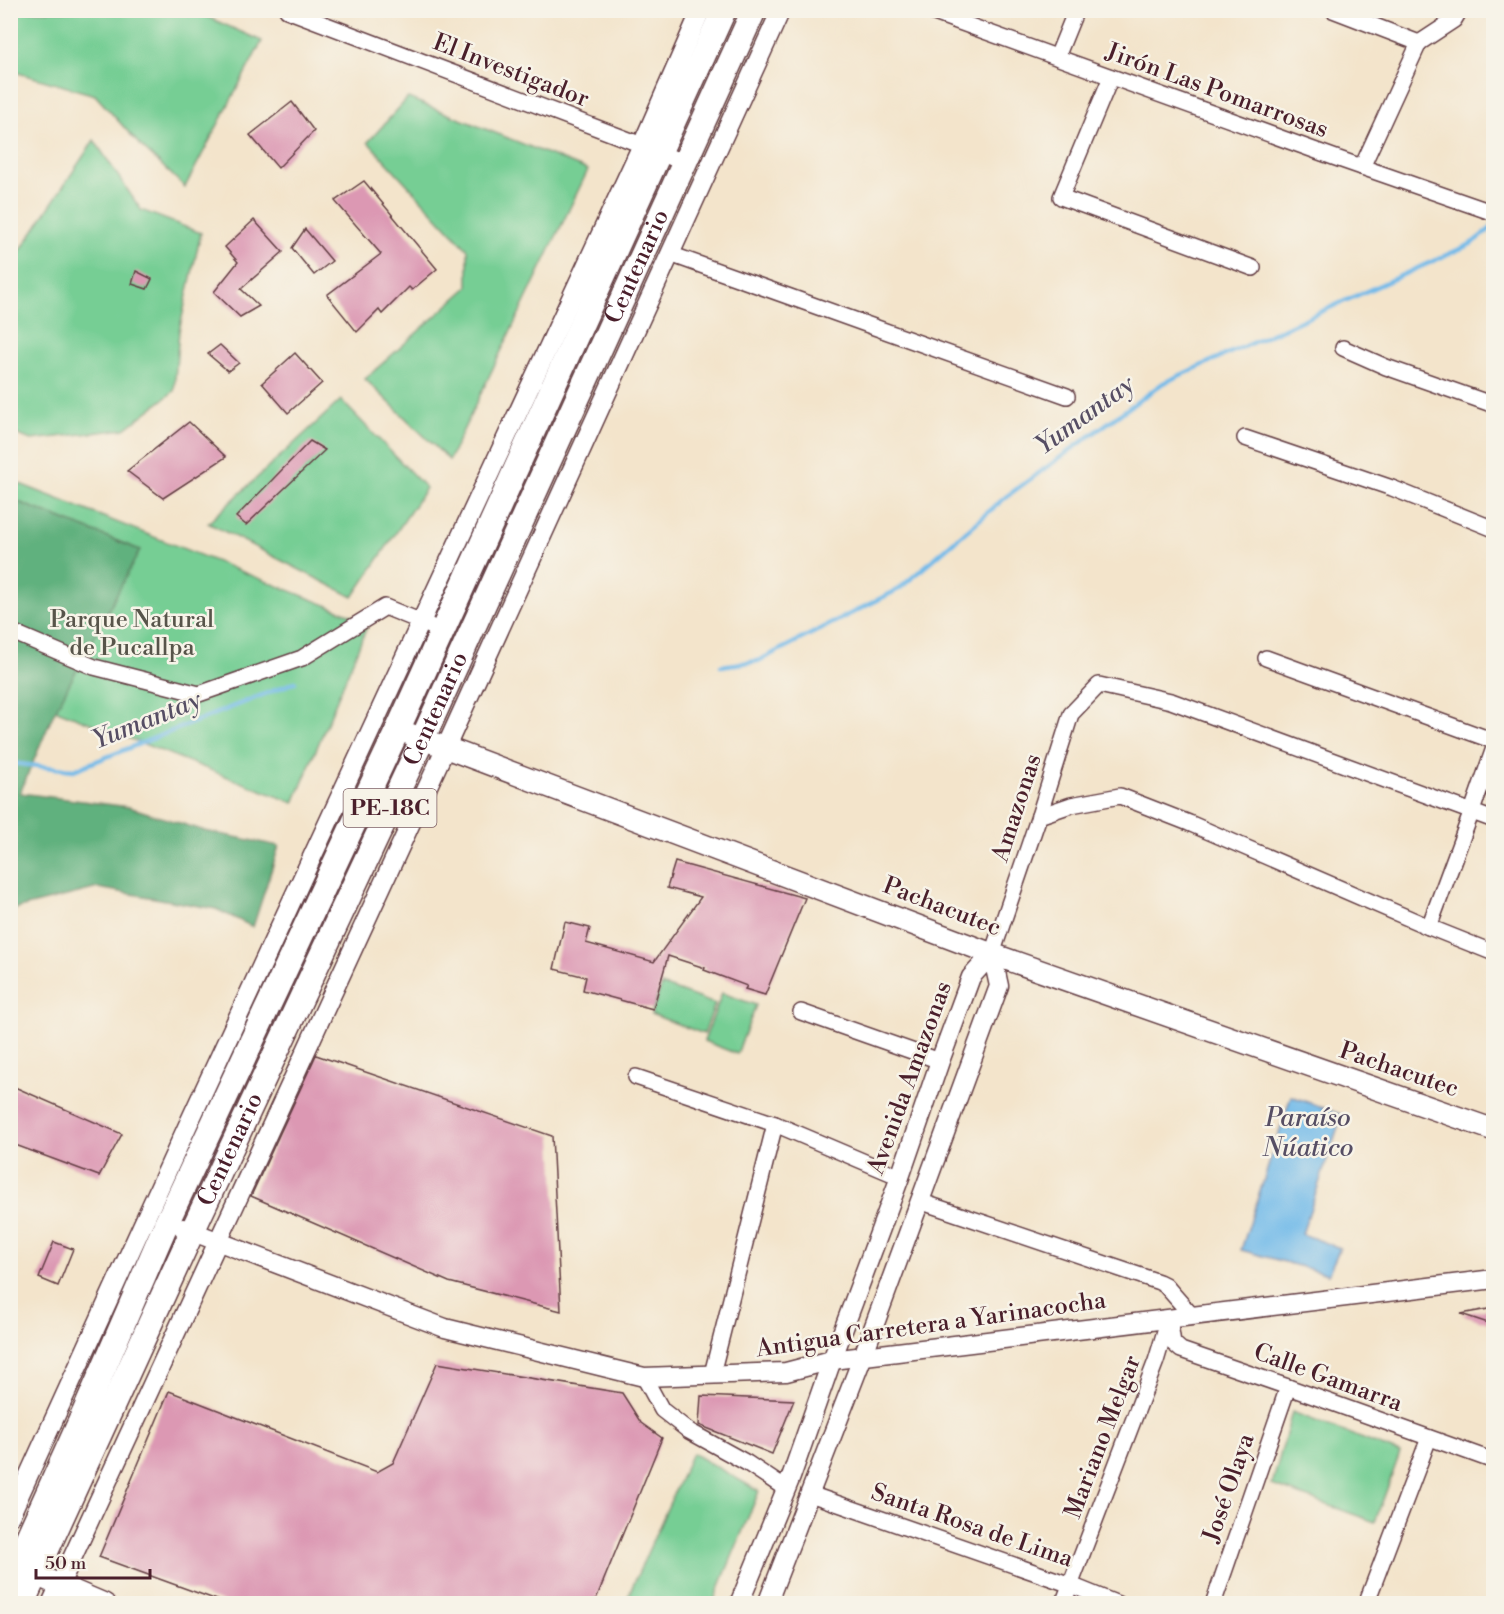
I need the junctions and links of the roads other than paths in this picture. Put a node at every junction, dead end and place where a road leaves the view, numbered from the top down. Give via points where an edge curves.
1 (287, 10) edge
2 (701, 10) edge
3 (724, 10) edge
4 (754, 10) edge
5 (781, 10) edge
6 (926, 10) edge
7 (1077, 10) edge
8 (1333, 10) edge
9 (1460, 10) edge
10 (1419, 43) junction
11 (1056, 57) junction
12 (1111, 77) junction
13 (651, 149) junction
14 (684, 164) junction
15 (1362, 167) junction
16 (1493, 213) edge
17 (670, 254) junction
18 (1253, 268) dead end
19 (1343, 348) dead end
20 (1067, 396) dead end
21 (1494, 405) edge
22 (1245, 438) dead end
23 (1494, 529) edge
24 (432, 627) junction
25 (10, 631) edge
26 (1266, 658) dead end
27 (392, 722) junction
28 (425, 733) junction
29 (448, 741) junction
30 (1494, 741) edge
31 (1494, 748) edge
32 (1472, 812) junction
33 (1039, 816) junction
34 (1494, 820) edge
35 (1429, 927) junction
36 (994, 948) junction
37 (1494, 953) edge
38 (801, 1012) dead end
39 (940, 1061) junction
40 (636, 1077) dead end
41 (1494, 1117) edge
42 (775, 1124) junction
43 (1494, 1130) edge
44 (900, 1177) junction
45 (919, 1201) junction
46 (157, 1218) junction
47 (192, 1232) junction
48 (218, 1242) junction
49 (1494, 1279) edge
50 (1193, 1317) junction
51 (1169, 1318) junction
52 (863, 1356) junction
53 (832, 1360) junction
54 (712, 1374) junction
55 (644, 1377) junction
56 (1288, 1387) junction
57 (1429, 1438) junction
58 (1494, 1461) edge
59 (786, 1489) junction
60 (810, 1494) junction
61 (11, 1513) edge
62 (45, 1526) junction
63 (20, 1573) edge
64 (1071, 1585) junction
65 (55, 1594) edge
66 (22, 1604) edge
67 (104, 1604) edge
68 (739, 1604) edge
69 (767, 1604) edge
70 (1063, 1604) edge
71 (1118, 1604) edge
72 (1213, 1604) edge
73 (1366, 1604) edge

1 - 13 street, El Investigador
2 - 13 street
3 - 13 highway, Centenario / PE-18C
4 - 14 highway, Centenario / PE-18C
5 - 17 street
6 - 11 street, Jirón Las Pomarrosas
7 - 11 street
8 - 10 street
9 - 10 street via 1448,25
10 - 15 street
11 - 12 street, Jirón Las Pomarrosas
12 - 15 street, Jirón Las Pomarrosas
12 - 18 street via 1061,197
13 - 14 street, El Investigador
13 - 24 highway, Centenario / PE-18C
14 - 28 highway, Centenario / PE-18C
15 - 16 street, Jirón Las Pomarrosas
17 - 20 street
17 - 29 street
19 - 21 street
22 - 23 street via 1392,488
24 - 25 street via 385,607 302,658 199,694 94,667
24 - 27 highway, Centenario / PE-18C
26 - 30 street
27 - 28 main road, Pachacutec
27 - 46 highway, Centenario / PE-18C
28 - 29 main road, Pachacutec
28 - 47 highway, Centenario / PE-18C
29 - 36 main road, Pachacutec
29 - 48 street
31 - 32 street
32 - 33 street, Amazonas via 1171,701 1099,685 1071,714
32 - 34 street
32 - 35 street
33 - 35 street via 1071,805 1120,796
33 - 36 street, Amazonas
35 - 37 street
36 - 39 street, Avenida Amazonas via 971,977
36 - 41 main road, Pachacutec
36 - 43 main road, Pachacutec
36 - 45 street via 999,986
38 - 39 street
39 - 44 street, Avenida Amazonas
40 - 42 street
42 - 44 street
42 - 54 street
44 - 53 street, Avenida Amazonas
45 - 50 street via 1159,1281
45 - 52 street
46 - 47 street, Antigua Carretera a Yarinacocha
46 - 61 street
46 - 62 highway, Centenario / PE-18C
47 - 48 street, Antigua Carretera a Yarinacocha
47 - 62 highway, Centenario / PE-18C
48 - 55 street, Antigua Carretera a Yarinacocha via 445,1328
48 - 65 street
49 - 50 street, Antigua Carretera a Yarinacocha
50 - 51 street, Antigua Carretera a Yarinacocha
51 - 52 street, Antigua Carretera a Yarinacocha
51 - 56 street, Calle Gamarra via 1173,1343 1181,1350
51 - 64 street, Mariano Melgar
52 - 53 street, Antigua Carretera a Yarinacocha
52 - 60 street
53 - 54 street, Antigua Carretera a Yarinacocha via 786,1372
53 - 59 street, Avenida Amazonas
54 - 55 street, Antigua Carretera a Yarinacocha
55 - 59 street via 662,1410 689,1431
56 - 57 street, Calle Gamarra
56 - 72 street, José Olaya
57 - 58 street, Calle Gamarra
57 - 73 street
59 - 68 street, Avenida Amazonas
60 - 64 street, Santa Rosa de Lima
60 - 69 street
61 - 62 street
62 - 63 highway, Centenario / PE-18C
63 - 65 main road
63 - 66 highway, Centenario / PE-18C
64 - 70 street, Mariano Melgar
64 - 71 street, Santa Rosa de Lima
65 - 67 main road

